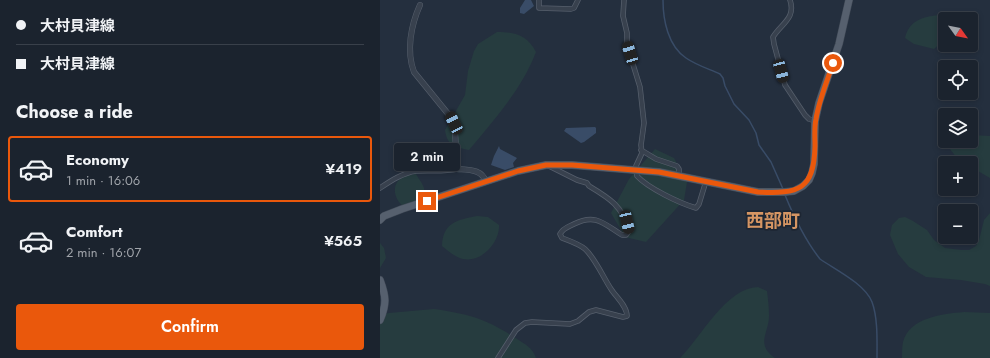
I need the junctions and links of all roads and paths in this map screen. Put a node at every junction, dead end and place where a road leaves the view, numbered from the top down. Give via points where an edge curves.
1 (539, 0) edge
2 (578, 0) edge
3 (624, 0) edge
4 (790, 0) edge
5 (849, 0) edge
6 (420, 5) dead end
7 (815, 121) junction
8 (641, 150) junction
9 (546, 165) junction
10 (457, 169) junction
11 (635, 170) junction
12 (679, 175) junction
13 (706, 181) junction
14 (486, 182) junction
15 (380, 188) edge
16 (380, 220) edge
17 (380, 280) edge
18 (380, 320) edge
19 (498, 358) edge

1 - 2 street via 539,8 571,9
3 - 8 street via 623,16 627,45 640,87 644,123
4 - 7 street via 792,12 773,37 774,44 785,85 805,115
5 - 7 main road via 839,44
6 - 10 street via 412,27 411,64 421,82 454,123
7 - 13 main road via 814,164 809,180 794,191 758,192
8 - 11 street
8 - 12 street via 656,159 677,166
9 - 11 main road
9 - 14 main road
9 - 19 street via 588,183 611,199 627,222 629,231 626,235 591,218 563,229 560,234 562,238 585,249 625,307 627,316 623,318 596,310 570,324 525,322 516,330
10 - 14 street via 475,170 482,174
10 - 15 street via 406,173
11 - 12 main road
11 - 13 street via 636,176 642,182 696,208 700,204
12 - 13 main road
14 - 16 main road via 402,209
17 - 18 main road via 386,304

